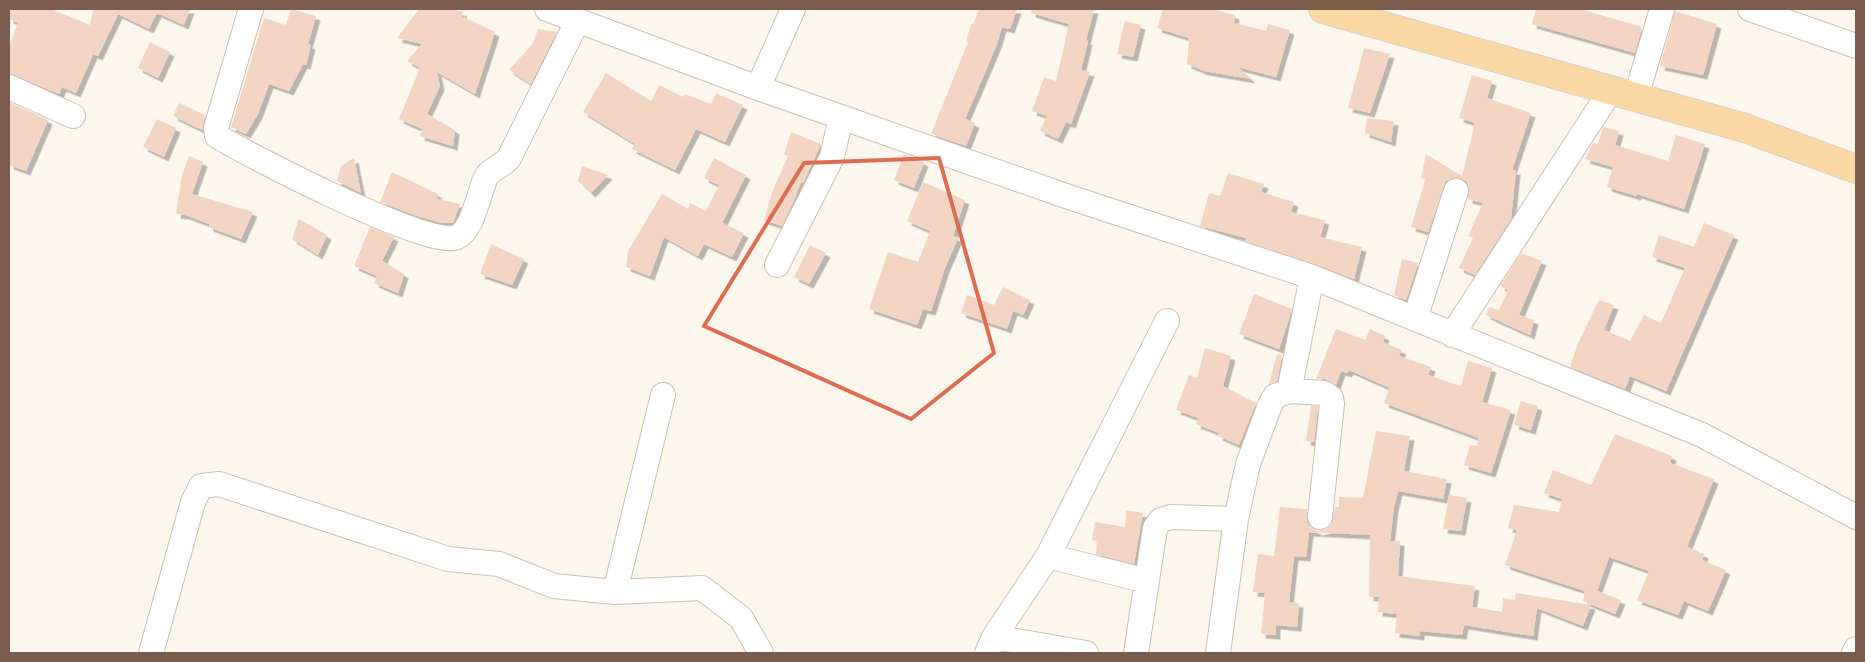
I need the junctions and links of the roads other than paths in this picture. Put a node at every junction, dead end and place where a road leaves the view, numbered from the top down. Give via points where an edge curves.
1 (251, 9) edge
2 (547, 9) edge
3 (793, 9) edge
4 (1323, 9) edge
5 (1662, 9) edge
6 (1750, 9) edge
7 (578, 20) junction
8 (1856, 46) edge
9 (9, 87) edge
10 (758, 88) junction
11 (1624, 94) junction
12 (73, 116) dead end
13 (841, 117) junction
14 (1856, 169) edge
15 (1456, 191) dead end
16 (777, 264) dead end
17 (1312, 276) junction
18 (1415, 319) junction
19 (1167, 321) dead end
20 (1452, 335) junction
21 (1289, 392) junction
22 (662, 395) dead end
23 (1320, 517) dead end
24 (1856, 517) edge
25 (1236, 519) junction
26 (1048, 556) junction
27 (1147, 581) junction
28 (615, 592) junction
29 (991, 645) edge
30 (1856, 649) edge
31 (1058, 651) edge
32 (151, 653) edge
33 (761, 653) edge
34 (1086, 653) edge
35 (1136, 653) edge
36 (1218, 653) edge
37 (1854, 653) edge

1 - 7 street via 216,128 218,136 338,197 399,224 444,239 457,237 468,227 487,176 509,158
2 - 7 street
3 - 10 street
4 - 11 main road
5 - 11 street
6 - 8 street
7 - 10 street
9 - 12 street
10 - 13 street
11 - 14 main road via 1745,128
11 - 20 street
13 - 16 street via 832,157
13 - 17 street via 1066,196
15 - 18 street
17 - 18 street
17 - 21 street
18 - 20 street
19 - 26 street
20 - 24 street via 1702,434
21 - 23 street via 1324,393 1331,398
21 - 25 street via 1275,396 1270,405 1248,464
22 - 28 street
25 - 27 street via 1172,517 1161,520 1156,528
25 - 36 street
26 - 27 street
26 - 29 street
27 - 35 street
28 - 32 street via 554,586 500,564 448,559 219,484 201,486 193,502
28 - 33 street via 702,588 741,618
29 - 31 street
30 - 37 street
31 - 34 street

